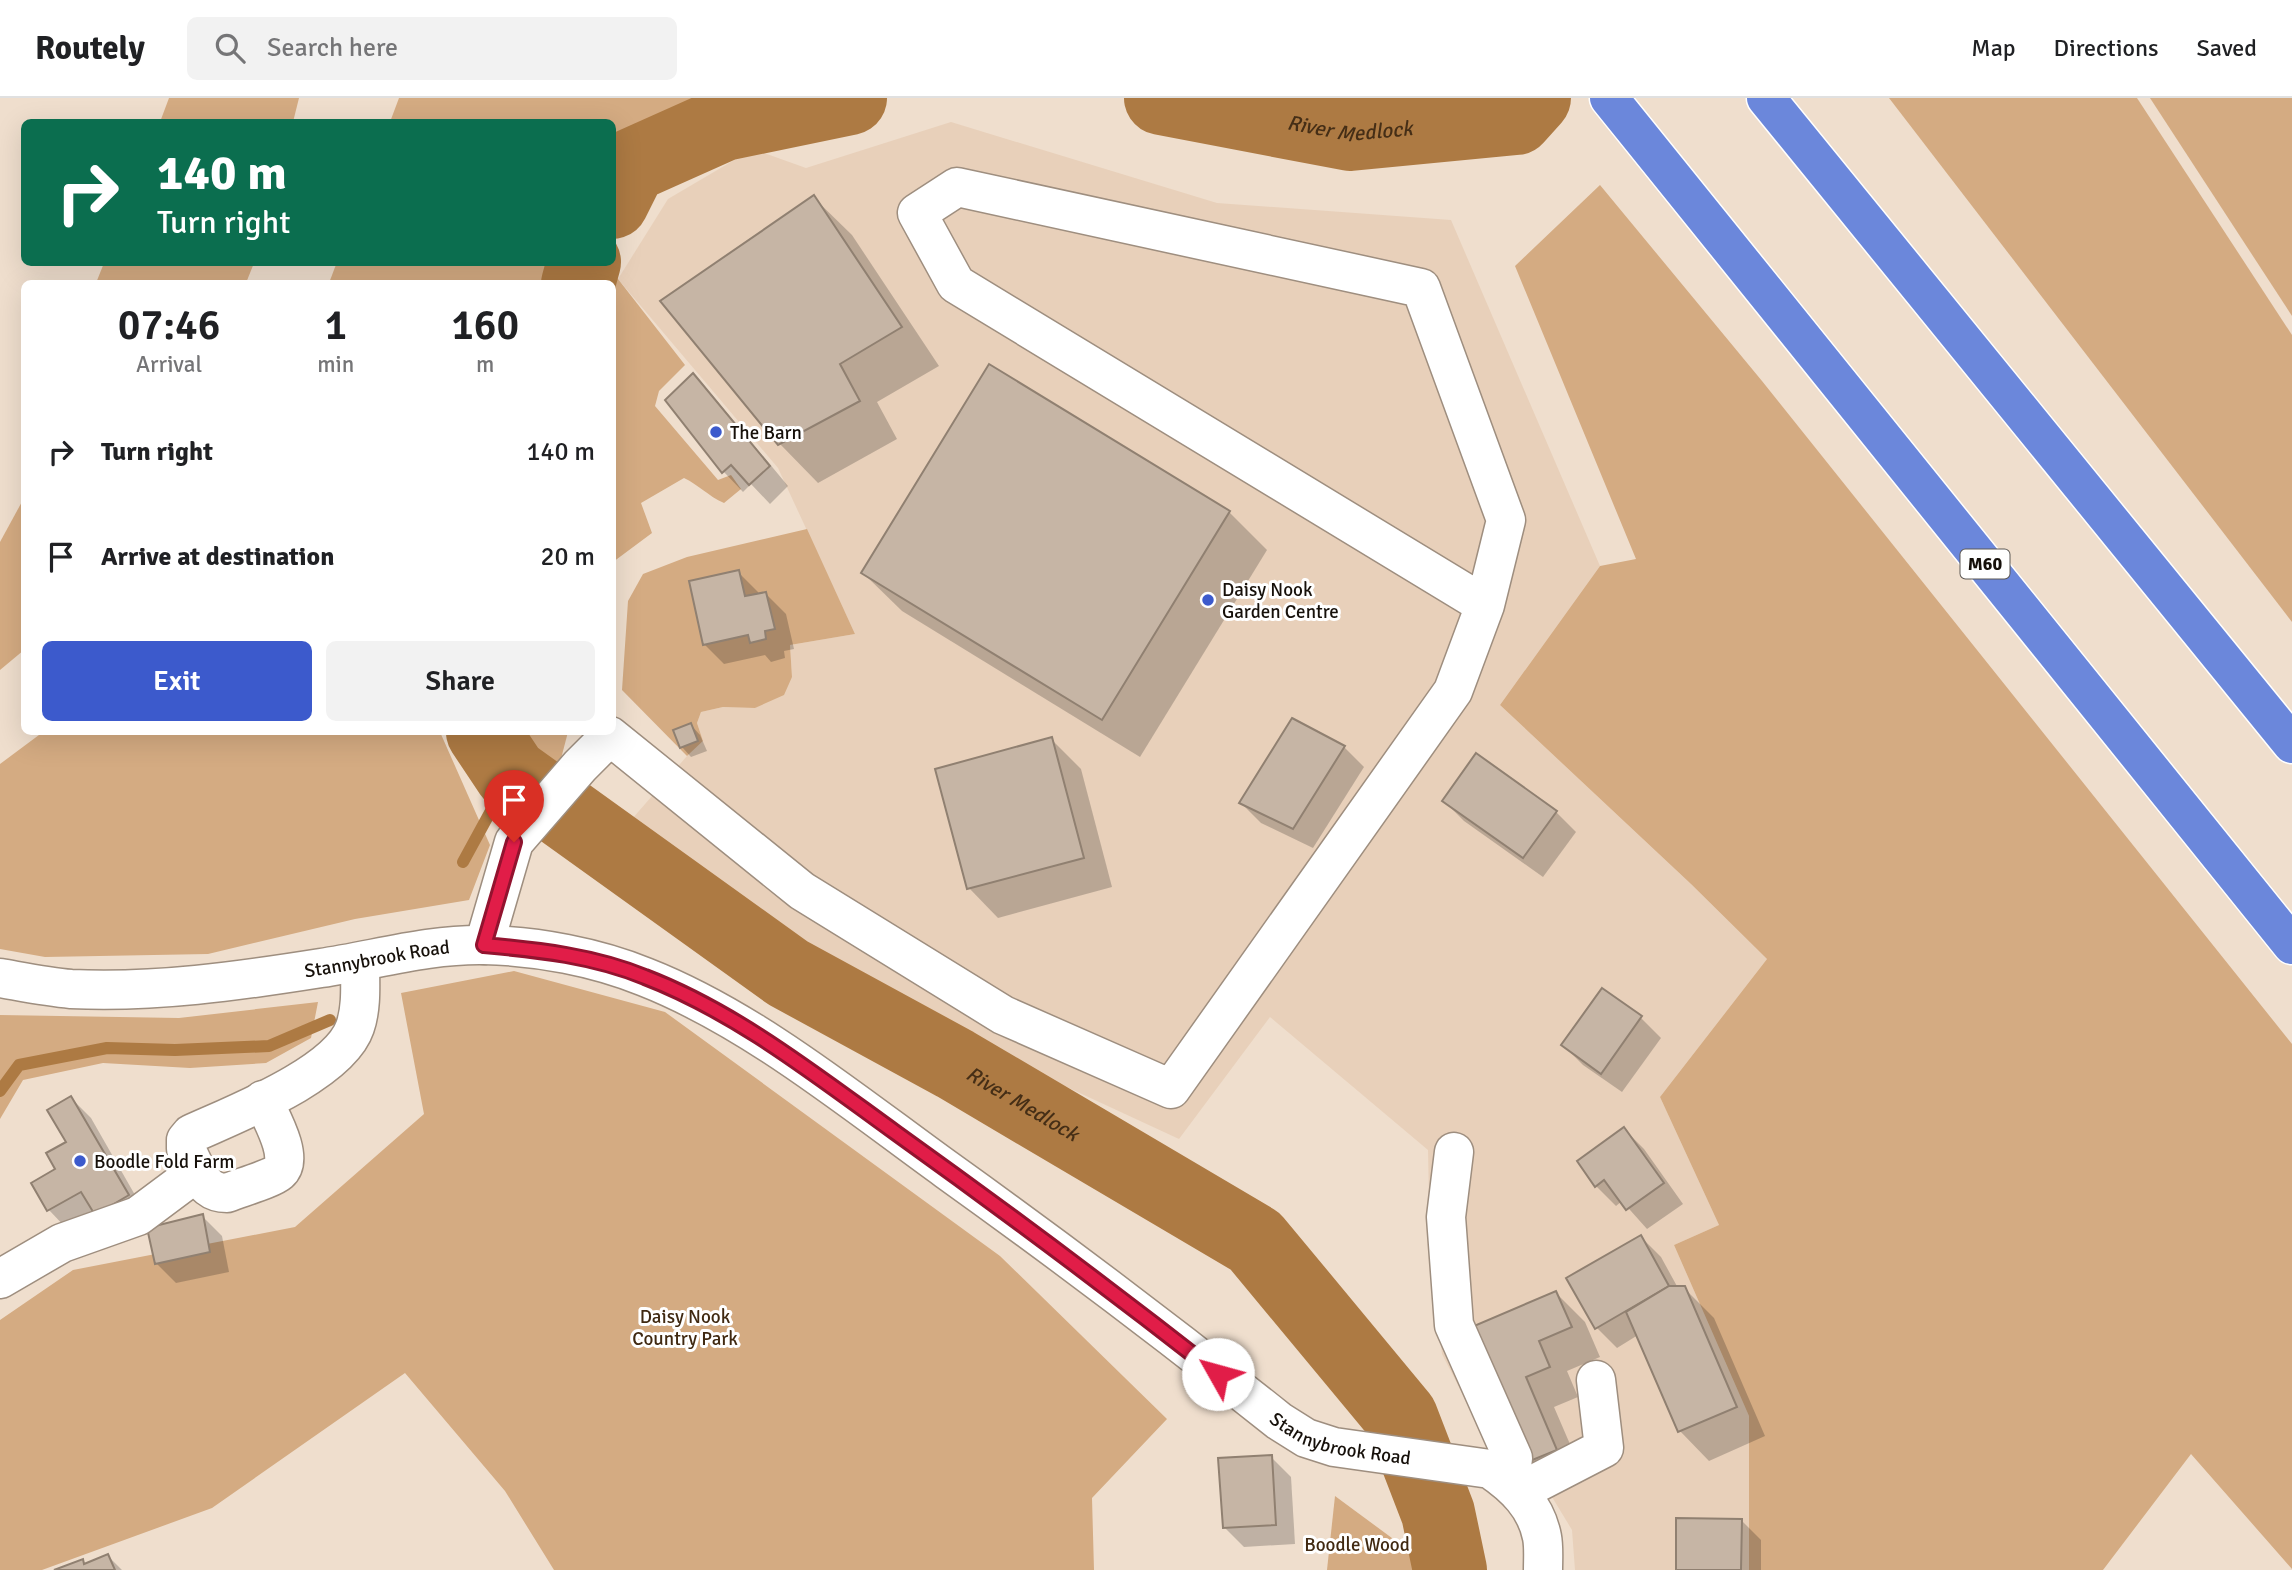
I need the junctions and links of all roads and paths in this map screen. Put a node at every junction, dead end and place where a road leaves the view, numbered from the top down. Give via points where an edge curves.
1 (1609, 98) edge
2 (1771, 104) edge
3 (1485, 605) junction
4 (2292, 744) edge
5 (484, 945) junction
6 (2292, 945) edge
7 (360, 962) junction
8 (0, 978) edge
9 (263, 1100) junction
10 (1454, 1152) dead end
11 (197, 1172) junction
12 (0, 1279) edge
13 (1596, 1380) dead end
14 (1506, 1481) junction
15 (1543, 1570) edge

1 - 6 highway, M60
2 - 4 highway
3 - 3 street via 1506,520 1421,288 957,187 916,213 956,284
3 - 5 street via 1453,691 1171,1089 1003,1014 802,891 610,736 514,842
5 - 7 street, Stannybrook Road via 432,948
5 - 14 street, Stannybrook Road via 541,950 645,976 790,1056 1051,1244 1306,1438
7 - 8 street, Stannybrook Road via 158,988 69,989
7 - 9 street via 355,1029 335,1055 305,1078
9 - 11 street via 191,1134 186,1149
9 - 11 street via 285,1151 278,1172 227,1193 206,1187
10 - 14 street via 1446,1217 1454,1325 1513,1458
11 - 12 street via 138,1216 62,1243
13 - 14 street via 1604,1448
14 - 15 street via 1529,1502 1542,1537

